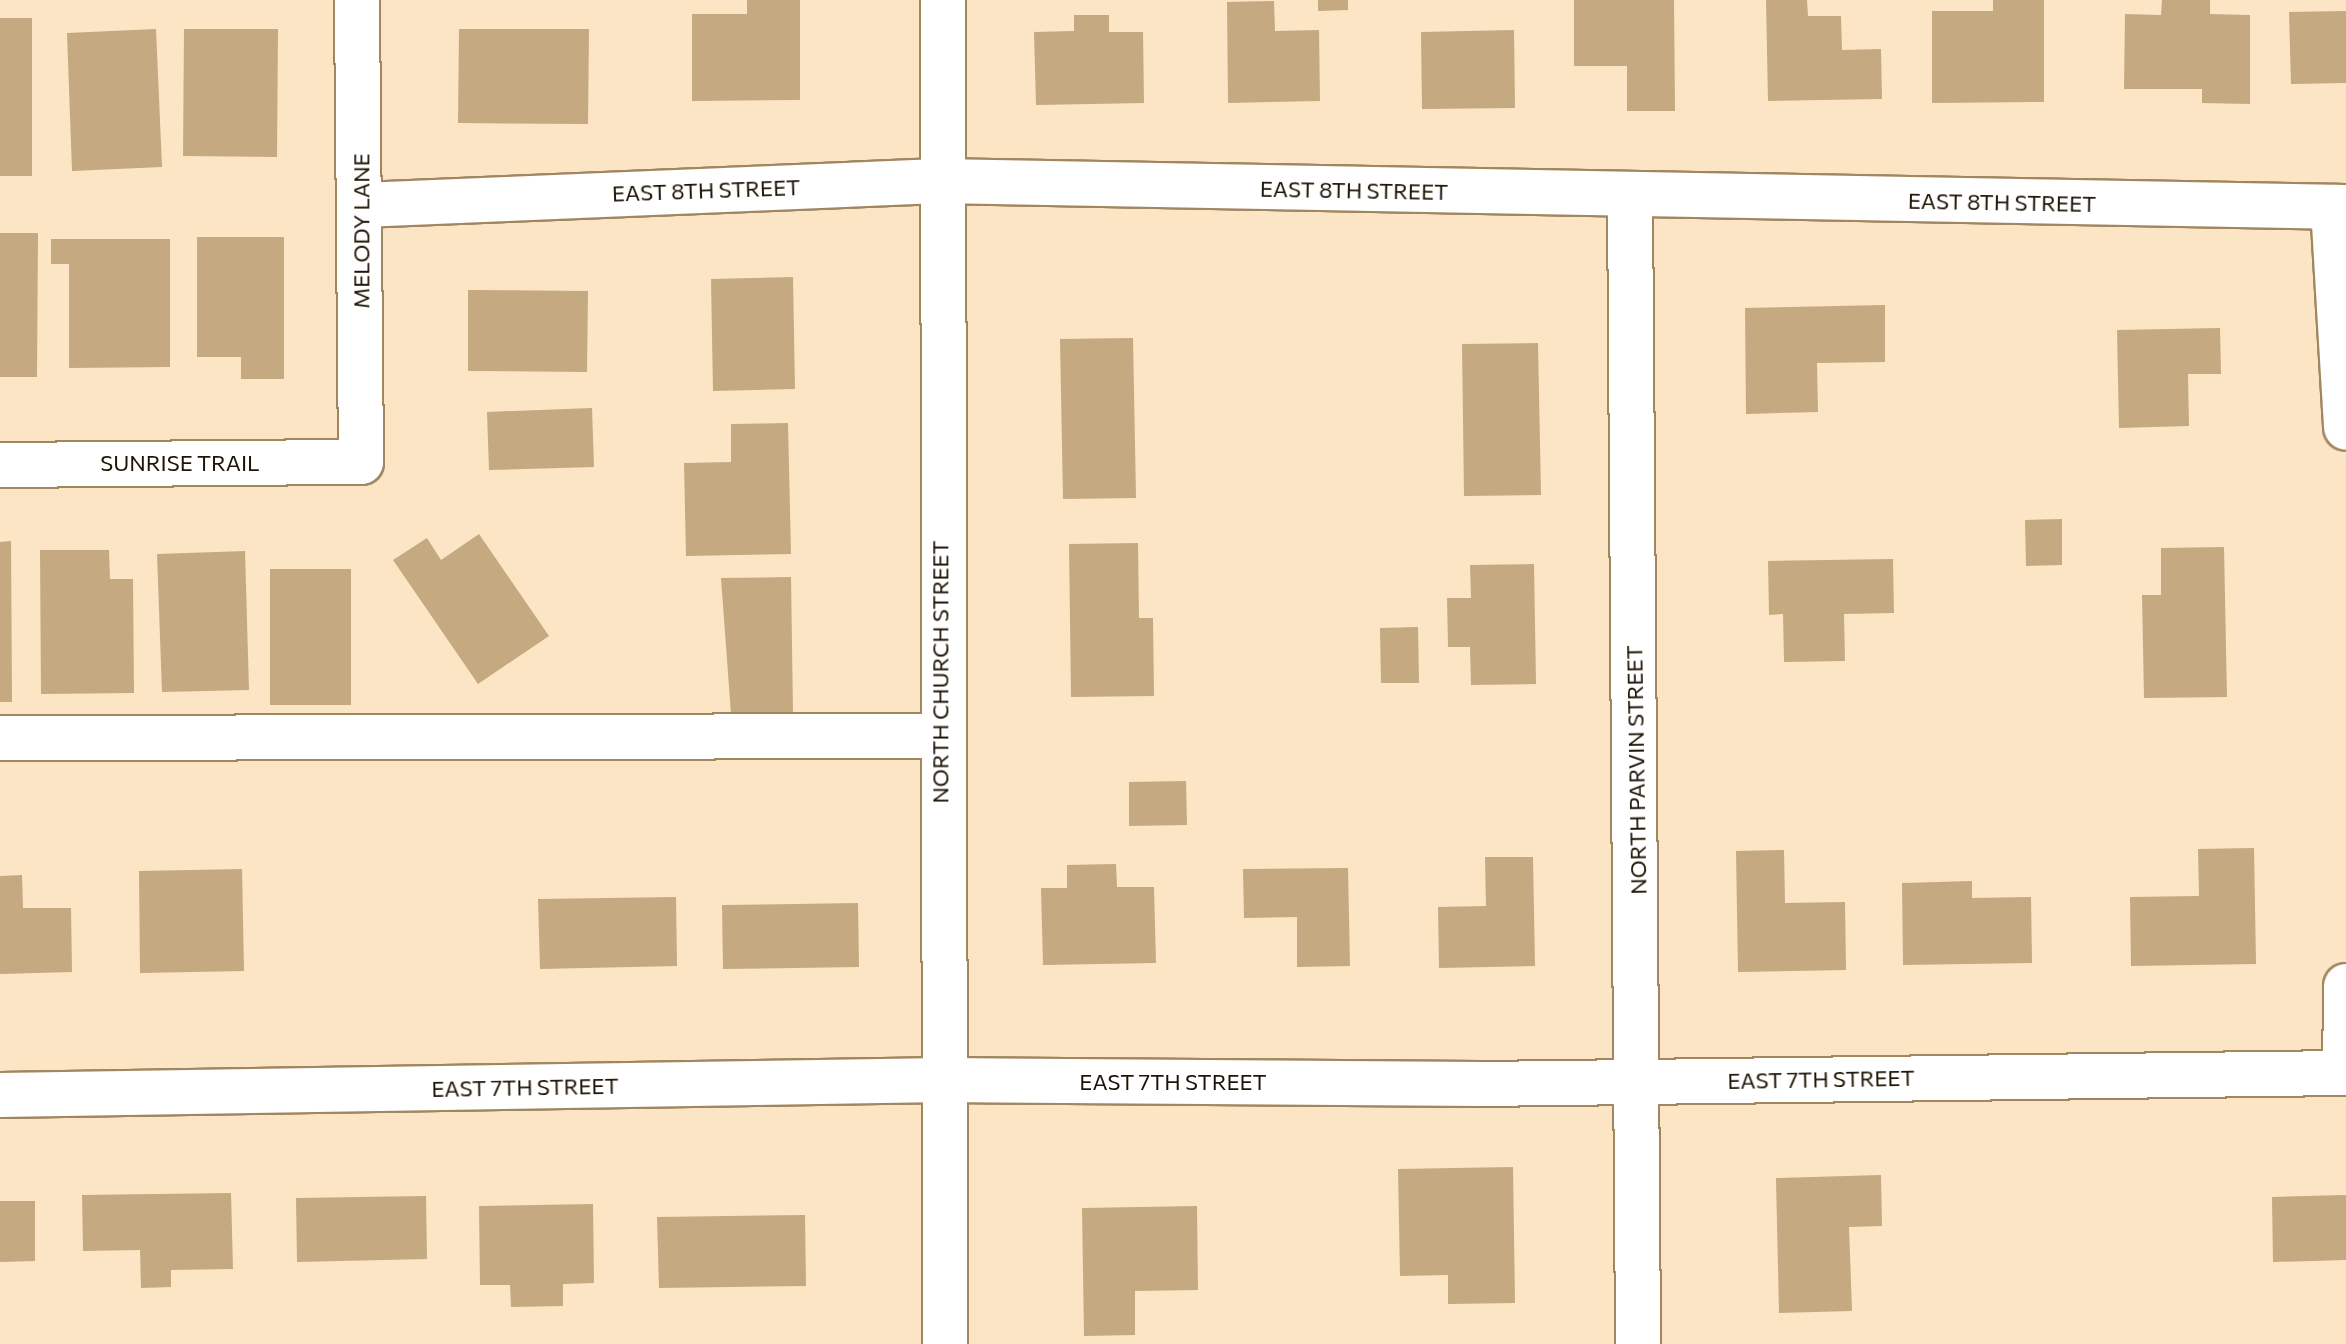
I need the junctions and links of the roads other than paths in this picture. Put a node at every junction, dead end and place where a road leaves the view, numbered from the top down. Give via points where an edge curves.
1 (357, 0) edge
2 (943, 0) edge
3 (939, 181) junction
4 (1630, 196) junction
5 (362, 205) junction
6 (2340, 207) edge
7 (2346, 428) edge
8 (361, 462) joint
9 (0, 465) edge
10 (939, 736) junction
11 (0, 738) edge
12 (2346, 986) edge
13 (2346, 1073) edge
14 (945, 1080) junction
15 (1639, 1081) junction
16 (0, 1095) edge
17 (945, 1344) edge
18 (1638, 1344) edge

1 - 5 street, MELODY LANE
2 - 3 street, NORTH CHURCH STREET
3 - 4 street, EAST 8TH STREET
3 - 5 street, EAST 8TH STREET
3 - 10 street, NORTH CHURCH STREET
4 - 6 street, EAST 8TH STREET
4 - 15 street, NORTH PARVIN STREET
5 - 8 street, MELODY LANE
6 - 7 street
8 - 9 street, SUNRISE TRAIL
10 - 11 street
10 - 14 street, NORTH CHURCH STREET
12 - 13 street
13 - 15 street, EAST 7TH STREET
14 - 15 street, EAST 7TH STREET
14 - 16 street, EAST 7TH STREET
14 - 17 street, NORTH CHURCH STREET
15 - 18 street, NORTH PARVIN STREET

